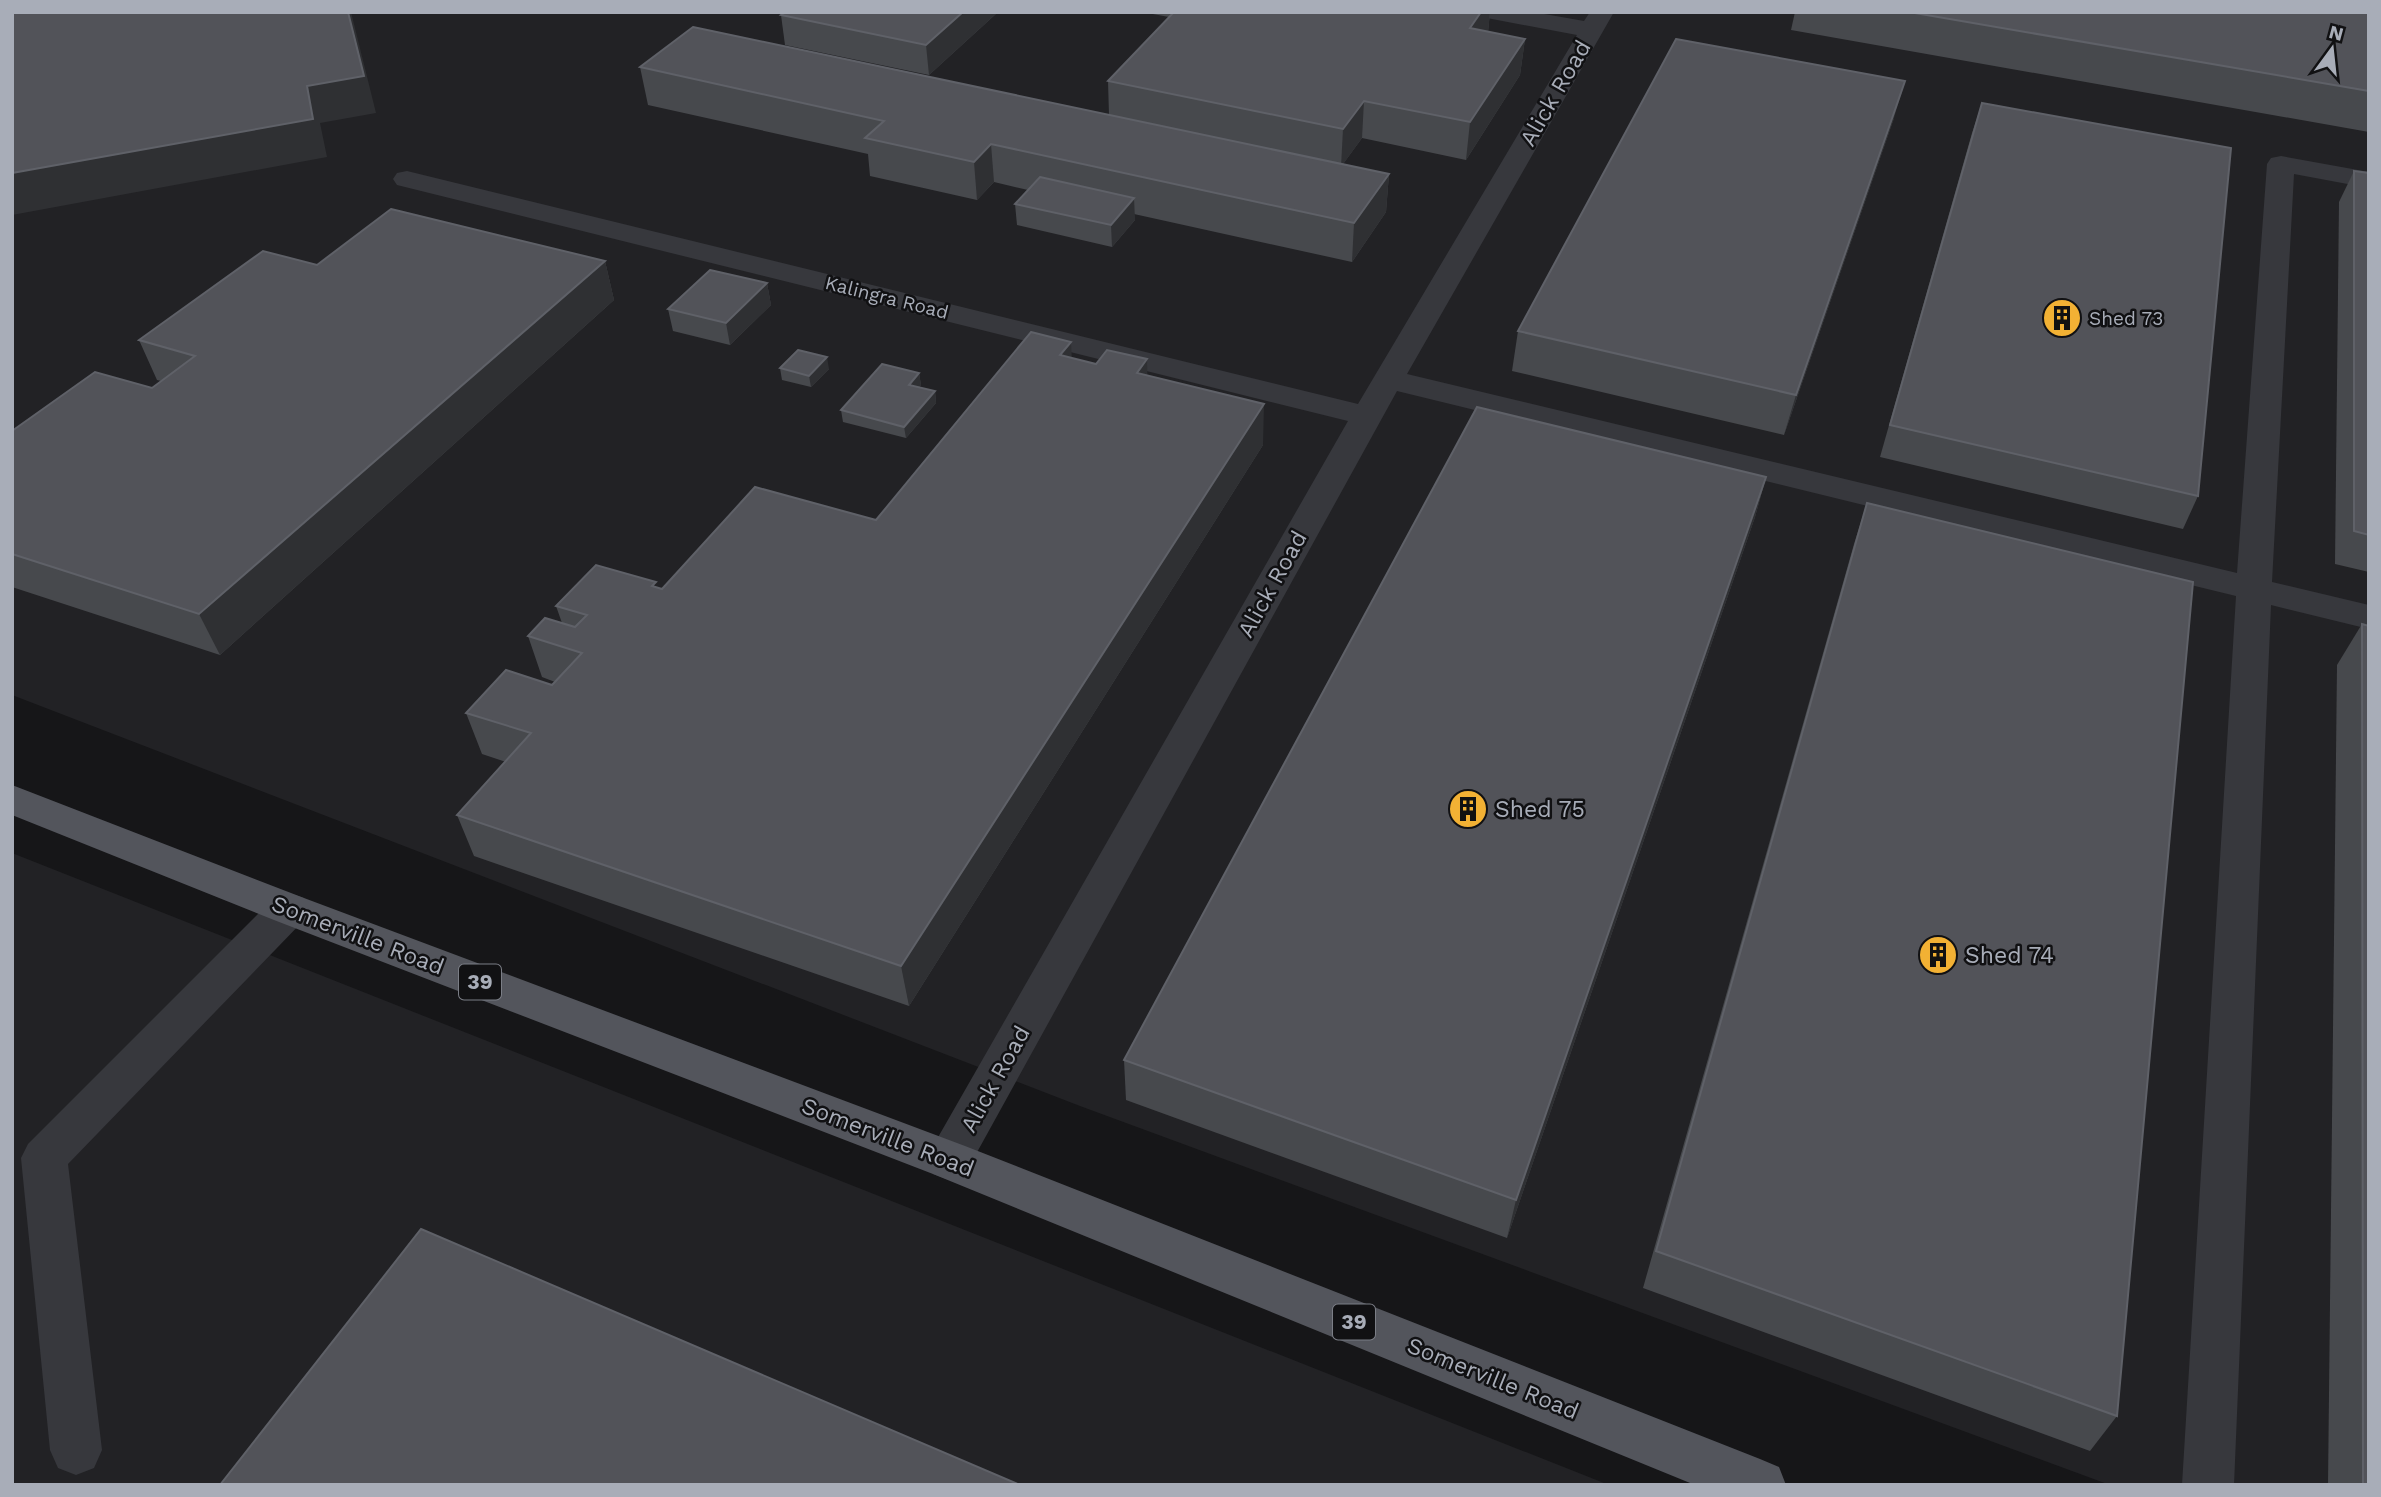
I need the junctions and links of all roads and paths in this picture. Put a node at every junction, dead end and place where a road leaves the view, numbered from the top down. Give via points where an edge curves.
1 (1492, 12) edge
2 (1597, 21) edge
3 (407, 179) dead end
4 (2369, 180) edge
5 (1388, 379) junction
6 (1367, 416) junction
7 (2254, 589) junction
8 (2369, 617) edge
9 (12, 799) edge
10 (289, 909) junction
11 (949, 1160) junction
12 (76, 1450) dead end
13 (1760, 1485) edge
14 (2208, 1485) edge

1 - 2 street
2 - 5 street, Alick Road
3 - 6 street, Kalingra Road
4 - 7 street via 2281,164
5 - 6 street, Alick Road
5 - 7 street
6 - 11 street, Alick Road
7 - 8 street
7 - 14 street
9 - 10 main road, Somerville Road / 39
10 - 11 main road, Somerville Road / 39
10 - 12 street via 44,1158
11 - 13 main road, Somerville Road / 39

